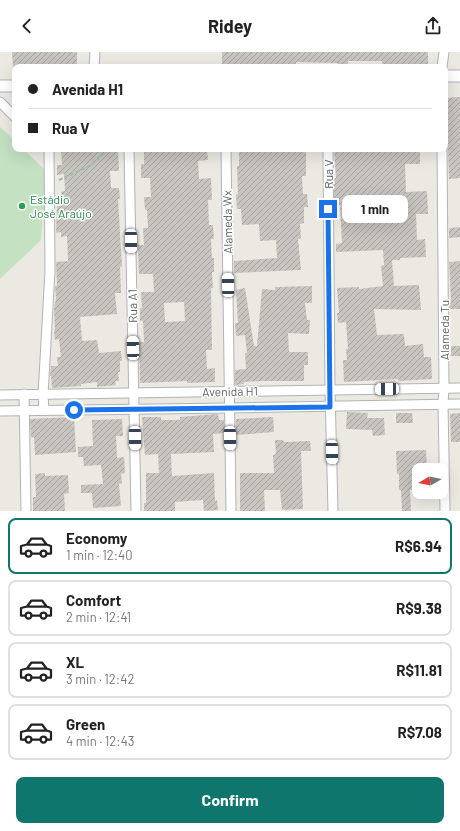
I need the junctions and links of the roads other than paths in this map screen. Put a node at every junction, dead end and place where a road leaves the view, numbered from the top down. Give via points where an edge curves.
1 (95, 52) edge
2 (444, 52) edge
3 (94, 64) edge
4 (442, 64) edge
5 (448, 76) edge
6 (460, 76) edge
7 (0, 86) edge
8 (12, 86) edge
9 (0, 102) edge
10 (12, 114) edge
11 (49, 152) edge
12 (128, 152) edge
13 (226, 152) edge
14 (328, 152) edge
15 (442, 152) edge
16 (444, 388) junction
17 (460, 388) edge
18 (330, 390) junction
19 (230, 391) junction
20 (0, 394) edge
21 (24, 394) junction
22 (134, 394) junction
23 (43, 395) junction
24 (443, 404) junction
25 (460, 404) edge
26 (330, 407) junction
27 (230, 408) junction
28 (0, 410) edge
29 (24, 410) junction
30 (44, 410) junction
31 (134, 410) junction
32 (26, 511) edge
33 (136, 511) edge
34 (231, 511) edge
35 (333, 511) edge
36 (445, 511) edge

1 - 3 street
2 - 4 street
5 - 6 street
7 - 8 street
9 - 10 street
11 - 23 street via 50,271
12 - 22 street, Rua A1
13 - 19 street, Alameda Wx
14 - 18 street, Rua V
15 - 16 street, Alameda Tu
16 - 17 street, Avenida H1
16 - 18 street, Avenida H1
16 - 24 street, Alameda Tu
18 - 19 street, Avenida H1
18 - 26 street, Rua V
19 - 22 street, Avenida H1
19 - 27 street, Alameda Wx
20 - 21 street, Avenida H1
21 - 23 street, Avenida H1
21 - 29 street
22 - 23 street, Avenida H1
22 - 31 street, Rua A1
23 - 30 street
24 - 25 street, Avenida H1
24 - 26 street, Avenida H1
24 - 36 street, Alameda Tu
26 - 27 street, Avenida H1
26 - 35 street, Rua V
27 - 31 street, Avenida H1
27 - 34 street, Alameda Wx
28 - 29 street, Avenida H1
29 - 30 street, Avenida H1
29 - 32 street
30 - 31 street, Avenida H1
31 - 33 street, Rua A1

